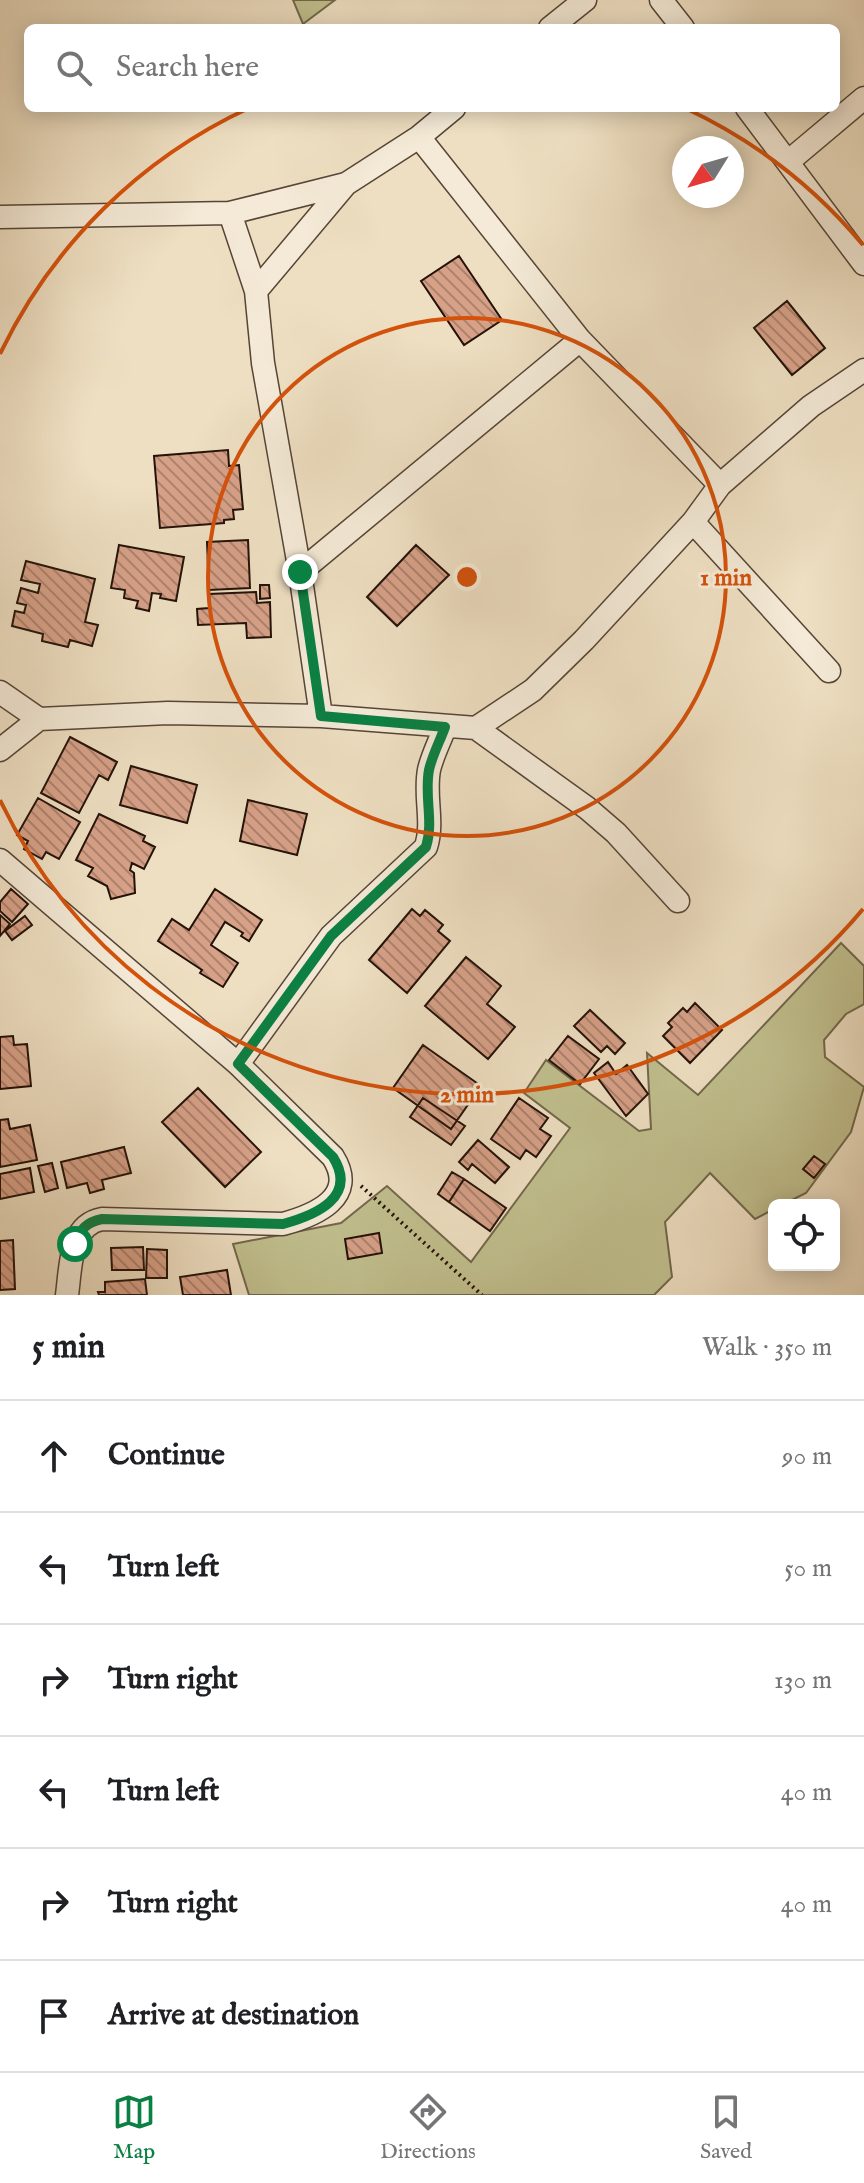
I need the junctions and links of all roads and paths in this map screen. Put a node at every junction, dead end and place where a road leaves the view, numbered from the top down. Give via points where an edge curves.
1 (585, 0) edge
2 (661, 0) edge
3 (555, 24) edge
4 (680, 24) edge
5 (864, 98) edge
6 (449, 112) edge
7 (750, 112) edge
8 (419, 137) junction
9 (789, 161) junction
10 (346, 184) junction
11 (230, 213) junction
12 (0, 217) edge
13 (864, 264) edge
14 (256, 291) junction
15 (580, 340) junction
16 (864, 370) edge
17 (720, 485) junction
18 (693, 522) junction
19 (300, 572) junction
20 (829, 671) dead end
21 (0, 692) edge
22 (321, 716) junction
23 (39, 719) junction
24 (445, 727) junction
25 (476, 728) junction
26 (0, 750) edge
27 (0, 860) edge
28 (678, 901) dead end
29 (238, 1064) junction
30 (339, 1166) junction
31 (67, 1295) edge
32 (482, 1295) edge

1 - 3 street
2 - 4 street
5 - 9 street
6 - 8 street
7 - 9 street
8 - 10 street
8 - 15 street
9 - 13 street
10 - 11 street
10 - 14 street
11 - 12 street
11 - 14 street
14 - 19 street via 263,363
15 - 17 street
15 - 19 street
16 - 17 street via 811,406
17 - 18 street
18 - 20 street
18 - 25 street via 533,690
19 - 22 street
21 - 23 street
22 - 23 street via 168,713
22 - 24 street
23 - 26 street
24 - 25 street
24 - 29 street via 429,769 426,847 331,936
25 - 28 street via 616,833
27 - 29 street
29 - 30 street
30 - 31 street via 340,1186 325,1208 283,1224 93,1221 75,1244
30 - 32 path

